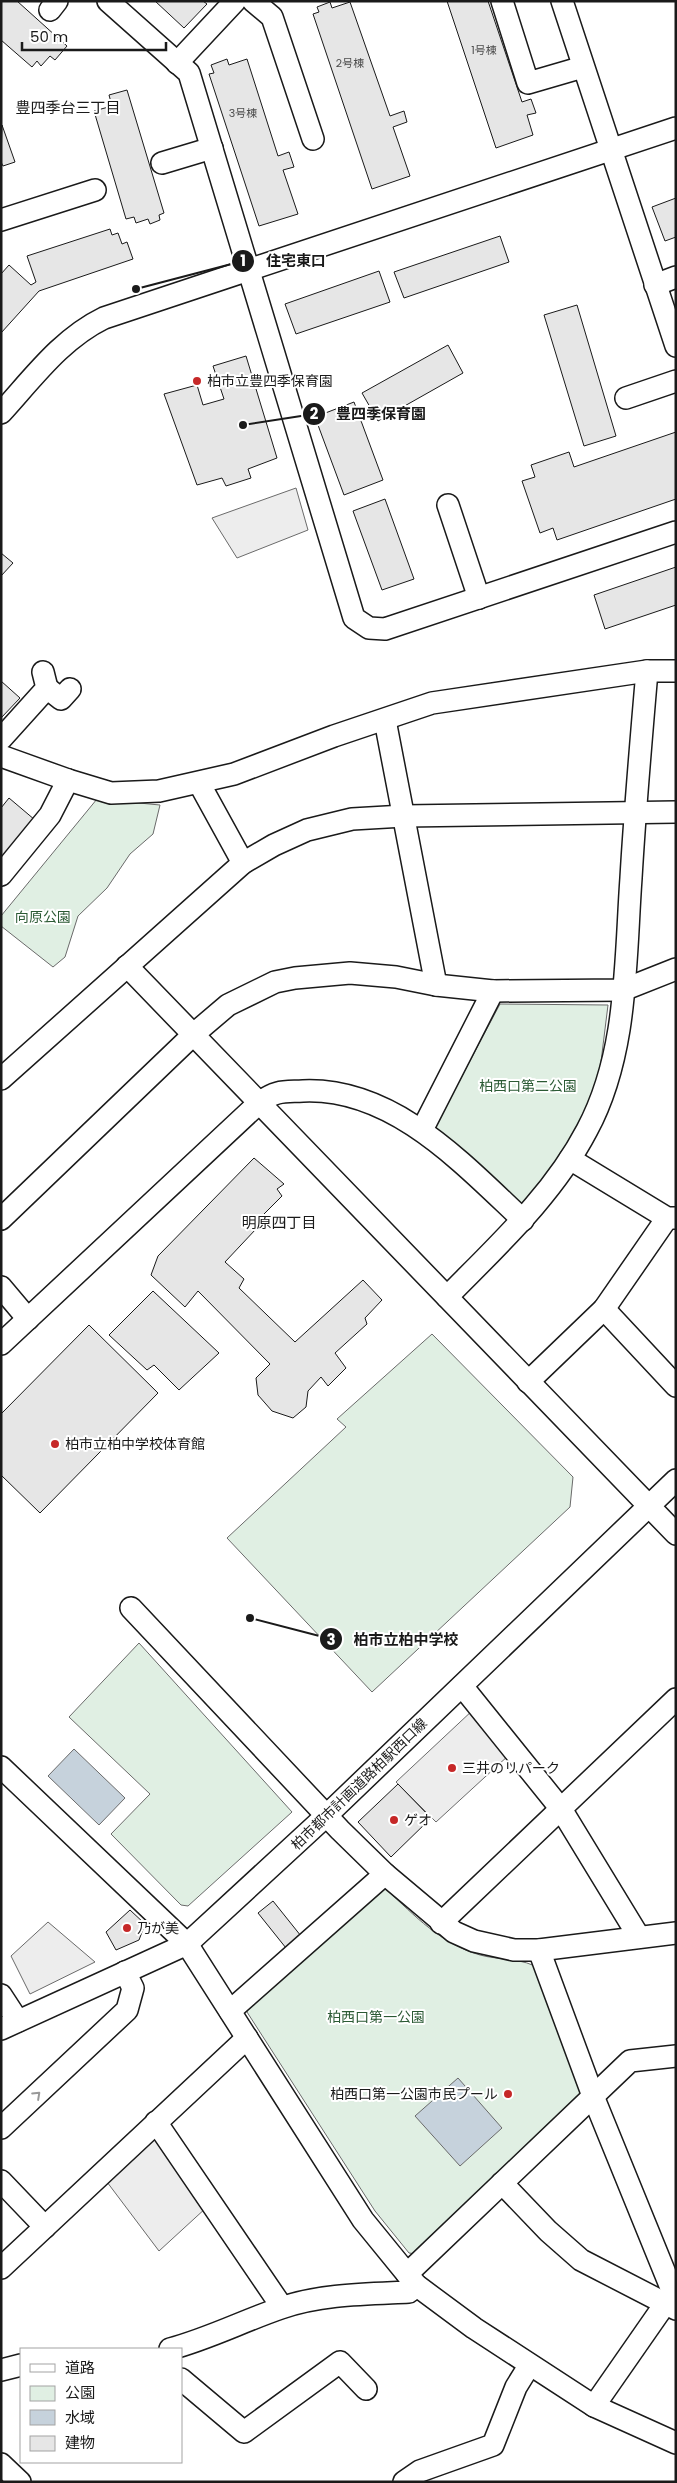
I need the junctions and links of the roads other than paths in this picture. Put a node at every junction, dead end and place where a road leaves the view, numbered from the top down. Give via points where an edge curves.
1 (108, 1) edge
2 (235, 1) edge
3 (253, 1) edge
4 (502, 1) edge
5 (562, 1) edge
6 (177, 63) junction
7 (583, 67) junction
8 (676, 128) edge
9 (312, 139) dead end
10 (212, 148) junction
11 (611, 150) junction
12 (162, 163) dead end
13 (95, 190) dead end
14 (1, 220) edge
15 (247, 270) junction
16 (676, 277) edge
17 (655, 285) junction
18 (676, 346) edge
19 (676, 381) edge
20 (626, 398) dead end
21 (1, 413) edge
22 (448, 504) dead end
23 (676, 532) edge
24 (479, 598) junction
25 (646, 671) junction
26 (676, 671) edge
27 (70, 689) dead end
28 (385, 720) junction
29 (1, 739) edge
30 (1, 756) edge
31 (68, 780) junction
32 (199, 783) junction
33 (635, 812) junction
34 (676, 812) edge
35 (404, 816) junction
36 (243, 863) junction
37 (1, 875) edge
38 (127, 966) junction
39 (676, 969) edge
40 (436, 984) junction
41 (624, 990) junction
42 (493, 991) junction
43 (195, 1033) junction
44 (1, 1079) edge
45 (260, 1102) junction
46 (422, 1130) junction
47 (570, 1159) junction
48 (671, 1218) edge
49 (1, 1219) edge
50 (523, 1220) junction
51 (1, 1288) edge
52 (447, 1297) junction
53 (604, 1309) junction
54 (28, 1318) junction
55 (1, 1344) edge
56 (528, 1382) junction
57 (676, 1386) edge
58 (676, 1480) edge
59 (648, 1506) junction
60 (676, 1534) edge
61 (132, 1608) dead end
62 (462, 1686) junction
63 (676, 1699) edge
64 (1, 1767) edge
65 (562, 1809) junction
66 (327, 1815) junction
67 (385, 1874) junction
68 (441, 1923) junction
69 (676, 1933) edge
70 (639, 1937) junction
71 (187, 1944) junction
72 (539, 1950) junction
73 (125, 1972) junction
74 (1, 1995) edge
75 (230, 2011) junction
76 (10, 2025) edge
77 (247, 2038) junction
78 (676, 2056) edge
79 (593, 2096) junction
80 (156, 2122) junction
81 (1, 2128) edge
82 (1, 2181) edge
83 (502, 2184) junction
84 (44, 2227) junction
85 (1, 2268) edge
86 (412, 2279) junction
87 (672, 2304) edge
88 (282, 2308) junction
89 (174, 2348) edge
90 (20, 2365) edge
91 (529, 2366) junction
92 (1, 2370) edge
93 (182, 2380) edge
94 (366, 2389) dead end
95 (594, 2406) junction
96 (676, 2443) edge
97 (1, 2464) edge
98 (20, 2482) edge
99 (404, 2482) edge

1 - 6 street
2 - 6 street
3 - 9 street via 272,17
4 - 7 street via 528,83
5 - 7 street
6 - 10 street via 189,73
7 - 11 street
8 - 11 street
10 - 12 street
10 - 15 street
11 - 15 street
11 - 17 street
13 - 14 street
15 - 21 street via 104,318 85,328 58,349
15 - 24 street via 354,618 369,628 385,629
16 - 17 street
17 - 18 street
19 - 20 street
22 - 24 street
23 - 24 street
25 - 26 street
25 - 28 street via 432,703
25 - 33 street
27 - 29 street via 61,699 45,680
28 - 32 street via 249,769
28 - 35 street
30 - 31 street
31 - 32 street via 111,792 159,791
31 - 37 street via 50,815
32 - 36 street
33 - 34 street
33 - 35 street
33 - 41 street
35 - 36 street via 352,819 307,830
35 - 40 street
36 - 38 street
38 - 43 street
38 - 44 street
39 - 41 street
40 - 42 street
40 - 43 street via 396,976 350,973 275,982 228,1005
41 - 42 street
41 - 47 street via 614,1062 605,1091
42 - 46 street
43 - 45 street
43 - 49 street
45 - 46 street via 273,1093 317,1090 360,1099
45 - 52 street
45 - 54 street
46 - 50 street
47 - 48 street
47 - 50 street
48 - 53 street
50 - 52 street
51 - 54 street
52 - 56 street
53 - 56 street
53 - 57 street
54 - 55 street
56 - 59 street
58 - 59 street, 柏市都市計画道路柏駅西口線
59 - 60 street
59 - 62 street, 柏市都市計画道路柏駅西口線
61 - 66 street
62 - 65 street
62 - 66 street, 柏市都市計画道路柏駅西口線
63 - 65 street
64 - 71 street
65 - 68 street
65 - 70 street
66 - 67 street
66 - 71 street, 柏市都市計画道路柏駅西口線
67 - 68 street
67 - 75 street
68 - 72 street via 474,1942 514,1950
69 - 70 street
70 - 72 street
71 - 73 street, 柏市都市計画道路柏駅西口線
71 - 75 street
72 - 79 street
73 - 76 street, 柏市都市計画道路柏駅西口線
81 -> 73 street via 127,2010 133,1988
74 - 76 street
75 - 77 street
77 - 80 street
77 - 86 street via 363,2220
78 - 79 street via 630,2061
79 - 83 street
79 - 87 street
80 - 84 street
80 - 88 street
82 - 84 street
83 - 86 street
83 - 87 street via 581,2260
84 - 85 street
86 - 88 street via 409,2292 340,2295
86 - 91 street
87 - 95 street
88 - 89 street via 202,2341
90 - 92 street
91 - 95 street
91 - 99 street via 516,2387 493,2445 420,2471
93 - 94 street via 244,2432 340,2362
95 - 96 street
97 - 98 street

